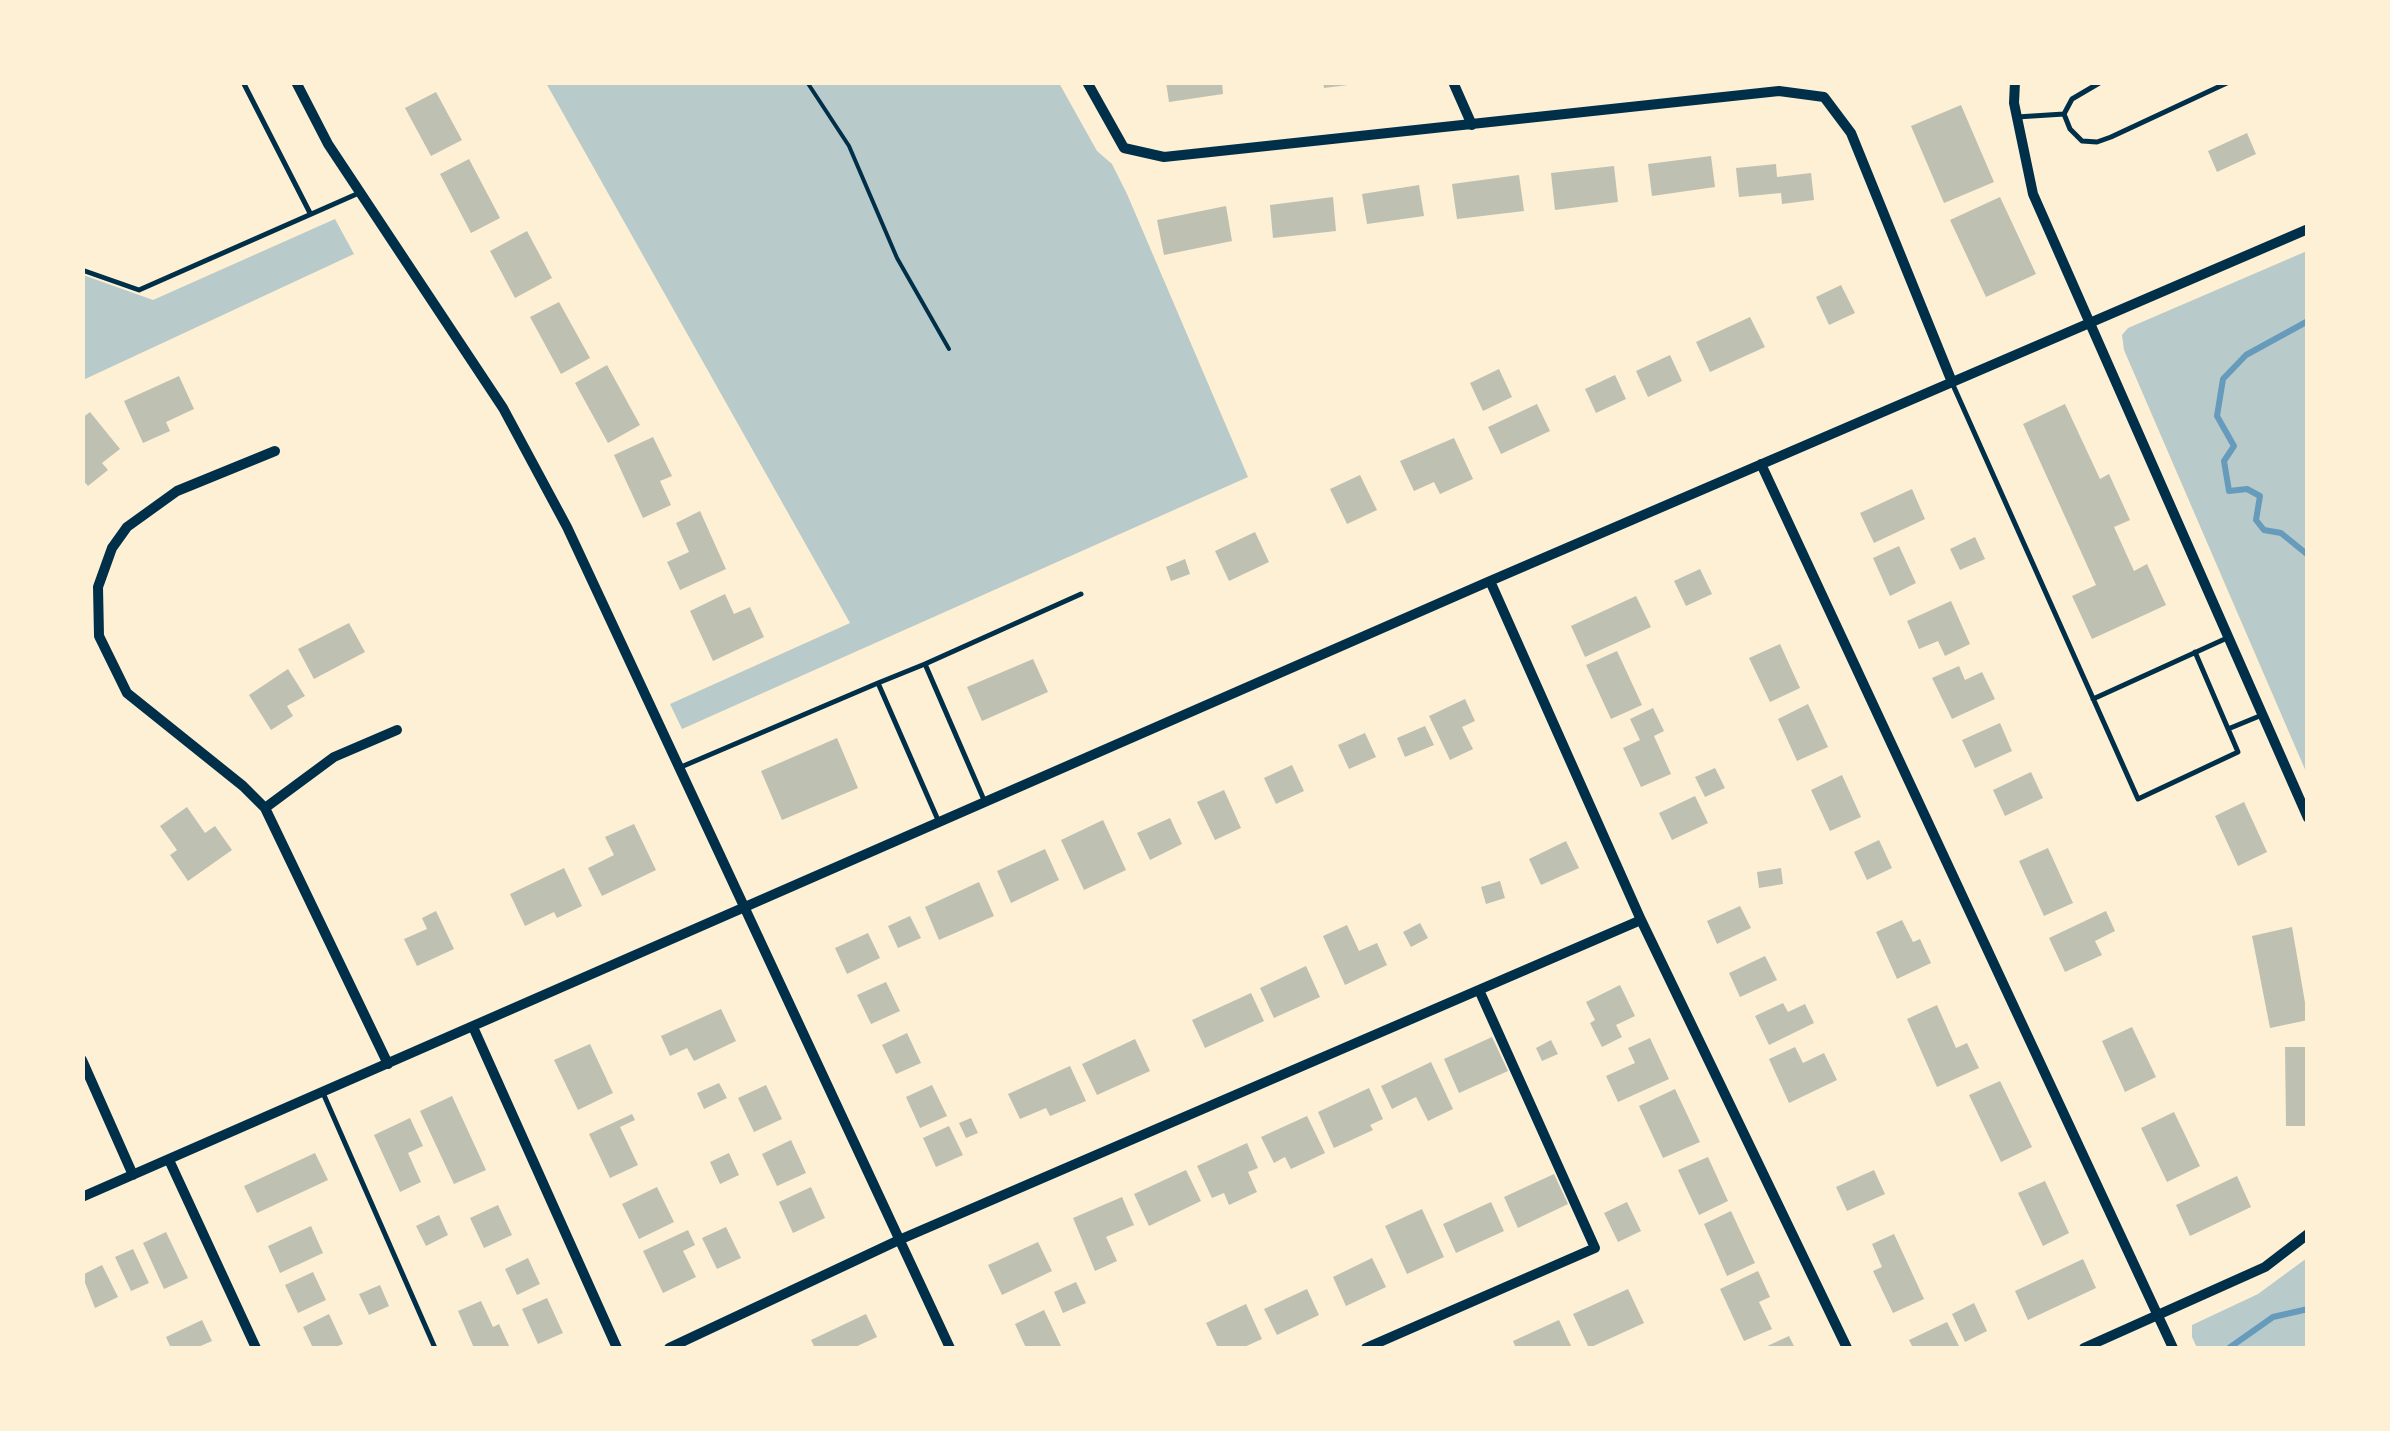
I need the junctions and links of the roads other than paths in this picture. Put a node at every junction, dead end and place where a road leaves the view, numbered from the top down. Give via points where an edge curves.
1 (243, 82) edge
2 (296, 82) edge
3 (1087, 82) edge
4 (1453, 82) edge
5 (2016, 82) edge
6 (2101, 82) edge
7 (2229, 82) edge
8 (1777, 87) edge
9 (2064, 114) junction
10 (2017, 118) junction
11 (1472, 125) junction
12 (359, 192) junction
13 (310, 213) junction
14 (2308, 229) edge
15 (82, 270) edge
16 (2091, 324) junction
17 (1952, 382) junction
18 (275, 451) dead end
19 (1761, 464) junction
20 (1490, 581) junction
21 (1080, 594) dead end
22 (2228, 638) junction
23 (2194, 652) junction
24 (925, 664) junction
25 (878, 683) junction
26 (2093, 699) junction
27 (2262, 714) junction
28 (2228, 729) junction
29 (397, 730) dead end
30 (678, 768) junction
31 (985, 802) junction
32 (265, 808) junction
33 (2308, 818) edge
34 (940, 823) junction
35 (742, 909) junction
36 (1641, 920) junction
37 (1479, 990) junction
38 (473, 1027) junction
39 (82, 1060) edge
40 (388, 1064) junction
41 (322, 1093) junction
42 (169, 1160) junction
43 (134, 1175) junction
44 (82, 1197) edge
45 (2308, 1234) edge
46 (899, 1240) junction
47 (2158, 1317) junction
48 (256, 1348) edge
49 (435, 1348) edge
50 (617, 1348) edge
51 (669, 1348) edge
52 (950, 1348) edge
53 (1366, 1348) edge
54 (1847, 1348) edge
55 (2084, 1348) edge
56 (2173, 1348) edge

1 - 13 lane
2 - 12 street
3 - 11 street via 1124,148 1164,156
4 - 11 street
5 - 10 street
6 - 9 lane via 2072,99
7 - 9 lane via 2097,142 2082,141
8 - 11 street
8 - 17 street via 1824,97 1851,133
9 - 10 lane
10 - 16 street via 2034,194
12 - 13 lane
12 - 30 street via 503,408 567,527
13 - 15 lane via 139,290
14 - 16 street
16 - 17 street
16 - 22 street
17 - 19 street
17 - 26 lane
18 - 32 street via 153,505 112,548 98,587 99,636 127,693
19 - 20 street
19 - 47 street
20 - 31 street
20 - 36 street
21 - 24 lane
22 - 23 lane
22 - 27 street
23 - 26 lane
23 - 28 lane
24 - 25 lane
24 - 31 lane
25 - 30 lane
25 - 34 lane
26 - 28 lane via 2138,799 2238,752
27 - 28 lane
27 - 33 street
29 - 32 street via 334,758
30 - 35 street
31 - 34 street
32 - 40 street
34 - 35 street
35 - 38 street
35 - 46 street
36 - 37 street
36 - 54 street
37 - 46 street
37 - 53 street via 1595,1248
38 - 40 street
38 - 50 street
39 - 43 street
40 - 41 street
41 - 42 street
41 - 49 lane
42 - 43 street
42 - 48 street
43 - 44 street
45 - 47 street via 2264,1267
46 - 51 street
46 - 52 street
47 - 55 street
47 - 56 street

